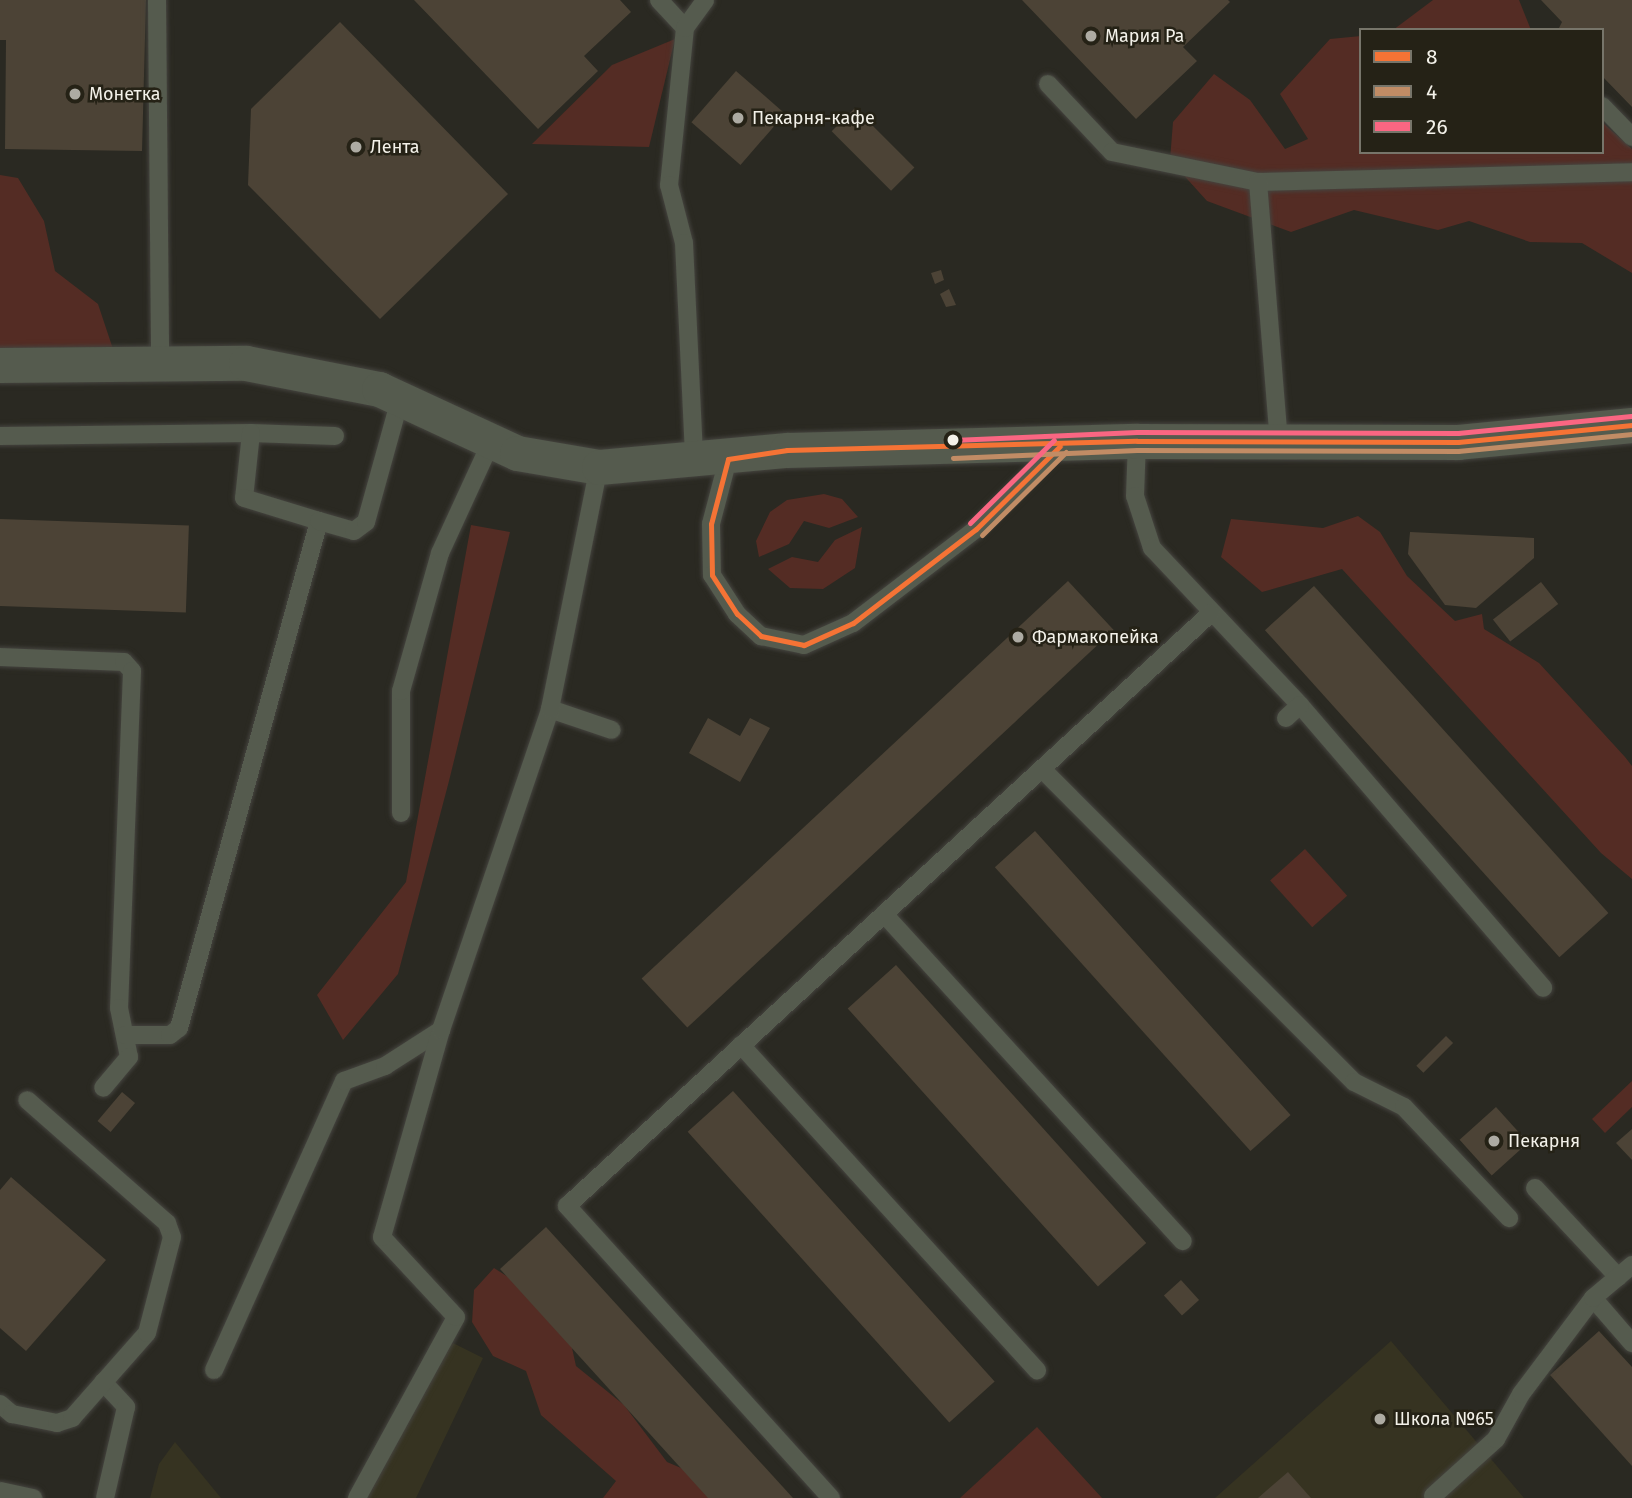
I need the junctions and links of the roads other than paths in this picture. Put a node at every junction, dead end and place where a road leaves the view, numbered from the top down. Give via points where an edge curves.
1 (157, 0) edge
2 (659, 0) edge
3 (705, 0) edge
4 (685, 28) junction
5 (1048, 84) dead end
6 (1604, 108) edge
7 (1632, 137) edge
8 (1632, 172) edge
9 (1258, 182) junction
10 (160, 361) junction
11 (0, 365) edge
12 (400, 399) junction
13 (1632, 425) edge
14 (251, 433) junction
15 (0, 436) edge
16 (335, 436) dead end
17 (1137, 440) junction
18 (1279, 441) junction
19 (491, 442) junction
20 (1060, 446) junction
21 (694, 459) junction
22 (728, 459) junction
23 (599, 467) junction
24 (319, 521) junction
25 (1211, 613) junction
26 (0, 657) edge
27 (1300, 705) junction
28 (550, 709) junction
29 (1286, 718) dead end
30 (612, 730) dead end
31 (1042, 769) junction
32 (401, 813) dead end
33 (884, 914) junction
34 (1543, 988) dead end
35 (441, 1030) junction
36 (125, 1035) junction
37 (741, 1045) junction
38 (103, 1088) dead end
39 (27, 1100) dead end
40 (1535, 1188) dead end
41 (1509, 1218) dead end
42 (1183, 1241) dead end
43 (1632, 1265) edge
44 (1618, 1277) junction
45 (1593, 1298) junction
46 (1632, 1343) edge
47 (214, 1370) dead end
48 (1037, 1370) dead end
49 (103, 1382) junction
50 (0, 1404) edge
51 (0, 1490) edge
52 (1433, 1496) dead end
53 (33, 1498) edge
54 (105, 1498) edge
55 (357, 1498) edge
56 (831, 1498) edge

1 - 10 lane
2 - 4 lane
3 - 4 lane
4 - 21 lane via 669,185 684,243
5 - 9 lane via 1112,152
6 - 7 lane
8 - 9 lane
9 - 18 lane
10 - 11 street
10 - 12 street via 246,363
12 - 19 street
12 - 24 lane via 366,522 354,531
13 - 18 street via 1458,442
14 - 15 lane
14 - 16 lane
14 - 24 lane via 244,498
17 - 18 street
17 - 20 street
17 - 25 lane via 1135,496 1152,548
19 - 23 street via 517,453
19 - 32 lane via 440,553 401,691
20 - 22 street via 787,450
20 - 22 lane via 976,529 853,623 804,645 761,636 737,614 712,575 711,524
21 - 22 street
21 - 23 street
23 - 28 lane
24 - 36 lane via 179,1028 170,1035
25 - 27 lane
25 - 31 lane
26 - 36 lane via 124,662 132,671 119,1008
27 - 29 lane
27 - 34 lane
28 - 30 lane
28 - 35 lane
31 - 33 lane
31 - 41 lane via 1354,1082 1405,1107
33 - 37 lane
33 - 42 lane
35 - 47 lane via 385,1066 344,1082
35 - 55 lane via 382,1237 456,1317
36 - 38 lane via 129,1057
37 - 48 lane
37 - 56 lane via 567,1206
39 - 49 lane via 171,1229 147,1333
40 - 44 lane
43 - 44 lane
44 - 45 lane
45 - 46 lane
45 - 52 lane via 1496,1439
49 - 50 lane via 64,1424 12,1414
49 - 54 lane via 126,1407
51 - 53 lane

